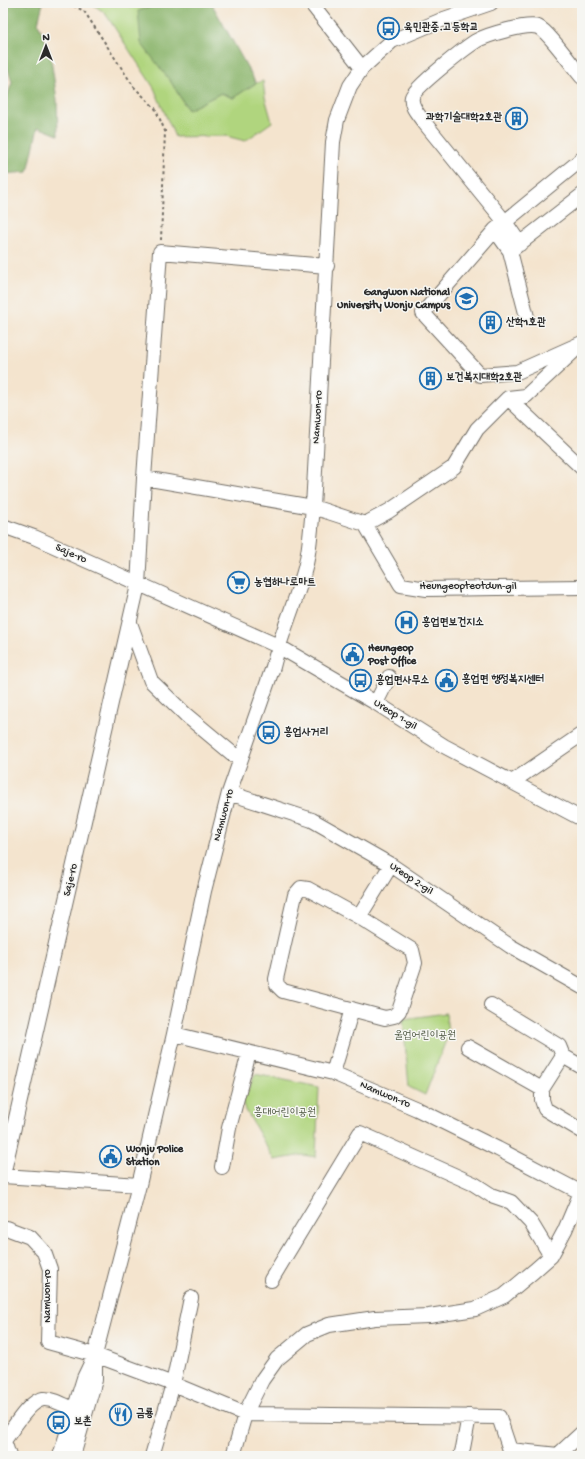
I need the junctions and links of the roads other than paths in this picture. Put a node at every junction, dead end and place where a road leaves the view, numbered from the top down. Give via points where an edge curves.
1 (311, 3) edge
2 (491, 3) edge
3 (362, 68) junction
4 (581, 76) edge
5 (582, 160) edge
6 (582, 195) edge
7 (500, 226) junction
8 (515, 247) junction
9 (326, 266) junction
10 (527, 316) dead end
11 (582, 344) edge
12 (508, 398) junction
13 (582, 468) edge
14 (144, 478) junction
15 (313, 507) junction
16 (365, 524) junction
17 (3, 526) edge
18 (138, 585) junction
19 (582, 587) edge
20 (130, 623) junction
21 (278, 646) junction
22 (389, 677) dead end
23 (376, 702) junction
24 (582, 734) edge
25 (240, 760) junction
26 (512, 782) junction
27 (229, 793) junction
28 (582, 820) edge
29 (391, 865) junction
30 (359, 917) junction
31 (582, 987) edge
32 (491, 1005) dead end
33 (352, 1009) junction
34 (174, 1034) junction
35 (468, 1047) dead end
36 (249, 1053) junction
37 (563, 1056) junction
38 (582, 1067) edge
39 (334, 1073) junction
40 (542, 1089) junction
41 (582, 1132) edge
42 (222, 1167) dead end
43 (3, 1175) edge
44 (139, 1185) junction
45 (582, 1192) edge
46 (3, 1229) edge
47 (550, 1256) junction
48 (271, 1280) dead end
49 (192, 1298) dead end
50 (95, 1355) junction
51 (173, 1384) junction
52 (75, 1410) junction
53 (245, 1414) junction
54 (469, 1416) junction
55 (582, 1433) edge
56 (6, 1435) edge
57 (9, 1456) edge
58 (60, 1456) edge
59 (73, 1456) edge
60 (152, 1456) edge
61 (233, 1456) edge
62 (461, 1456) edge

1 - 3 street
2 - 3 street, Namwon-ro via 392,41
3 - 9 street, Namwon-ro via 350,86 337,120 333,142
4 - 7 street via 540,28 524,26 477,40 431,76 413,95 414,109
5 - 7 street
6 - 8 street
7 - 8 street
7 - 11 street via 423,313 480,375 517,372
8 - 10 street
9 - 14 street via 160,252
9 - 15 street, Namwon-ro
11 - 12 street via 526,396
12 - 13 street
12 - 16 street via 477,429 454,467
14 - 15 street
14 - 18 street
15 - 16 street
15 - 21 street, Namwon-ro via 306,566
16 - 19 street, Heungeopteotdun-gil via 401,585 427,589
17 - 18 street, Saje-ro via 34,537
18 - 20 street, Saje-ro
18 - 21 street, Saje-ro
20 - 25 street via 151,681 186,715
20 - 43 street, Saje-ro
21 - 23 street, Ureop 1-gil
21 - 25 street, Namwon-ro
22 - 23 street
23 - 26 street, Ureop 1-gil via 444,746
24 - 26 street
25 - 27 street, Namwon-ro
26 - 28 street, Ureop 1-gil
27 - 29 street, Ureop 2-gil via 312,820
27 - 34 street, Namwon-ro via 204,891
29 - 30 street
29 - 31 street, Ureop 2-gil via 510,946
30 - 33 street via 412,950 415,963 399,1011 394,1016 385,1018
30 - 33 street via 308,889 300,888 295,895 276,980 277,985 283,990
32 - 37 street via 559,1046
33 - 39 street
34 - 36 street, Namwon-ro
34 - 44 street, Namwon-ro
35 - 40 street
36 - 39 street, Namwon-ro
36 - 42 street via 229,1128
37 - 38 street
37 - 40 street
39 - 45 street, Namwon-ro via 417,1109
40 - 41 street via 545,1109
43 - 44 street
44 - 50 street, Namwon-ro
45 - 47 street
46 - 50 street, Namwon-ro via 30,1237 44,1252 50,1269 48,1342
47 - 48 street via 531,1223 511,1202 360,1133
47 - 53 street via 504,1296 475,1309 429,1316 359,1320 328,1325 307,1334 277,1359 262,1380
49 - 51 street
50 - 51 street, Namwon-ro
50 - 52 street, Namwon-ro via 84,1378
50 - 59 street, Namwon-ro via 95,1380
51 - 53 street, Namwon-ro
51 - 60 street
52 - 56 street via 43,1399 33,1403
52 - 58 street, Namwon-ro
53 - 54 street
53 - 61 street
54 - 55 street via 499,1417 510,1450 558,1455
54 - 62 street
56 - 57 street

